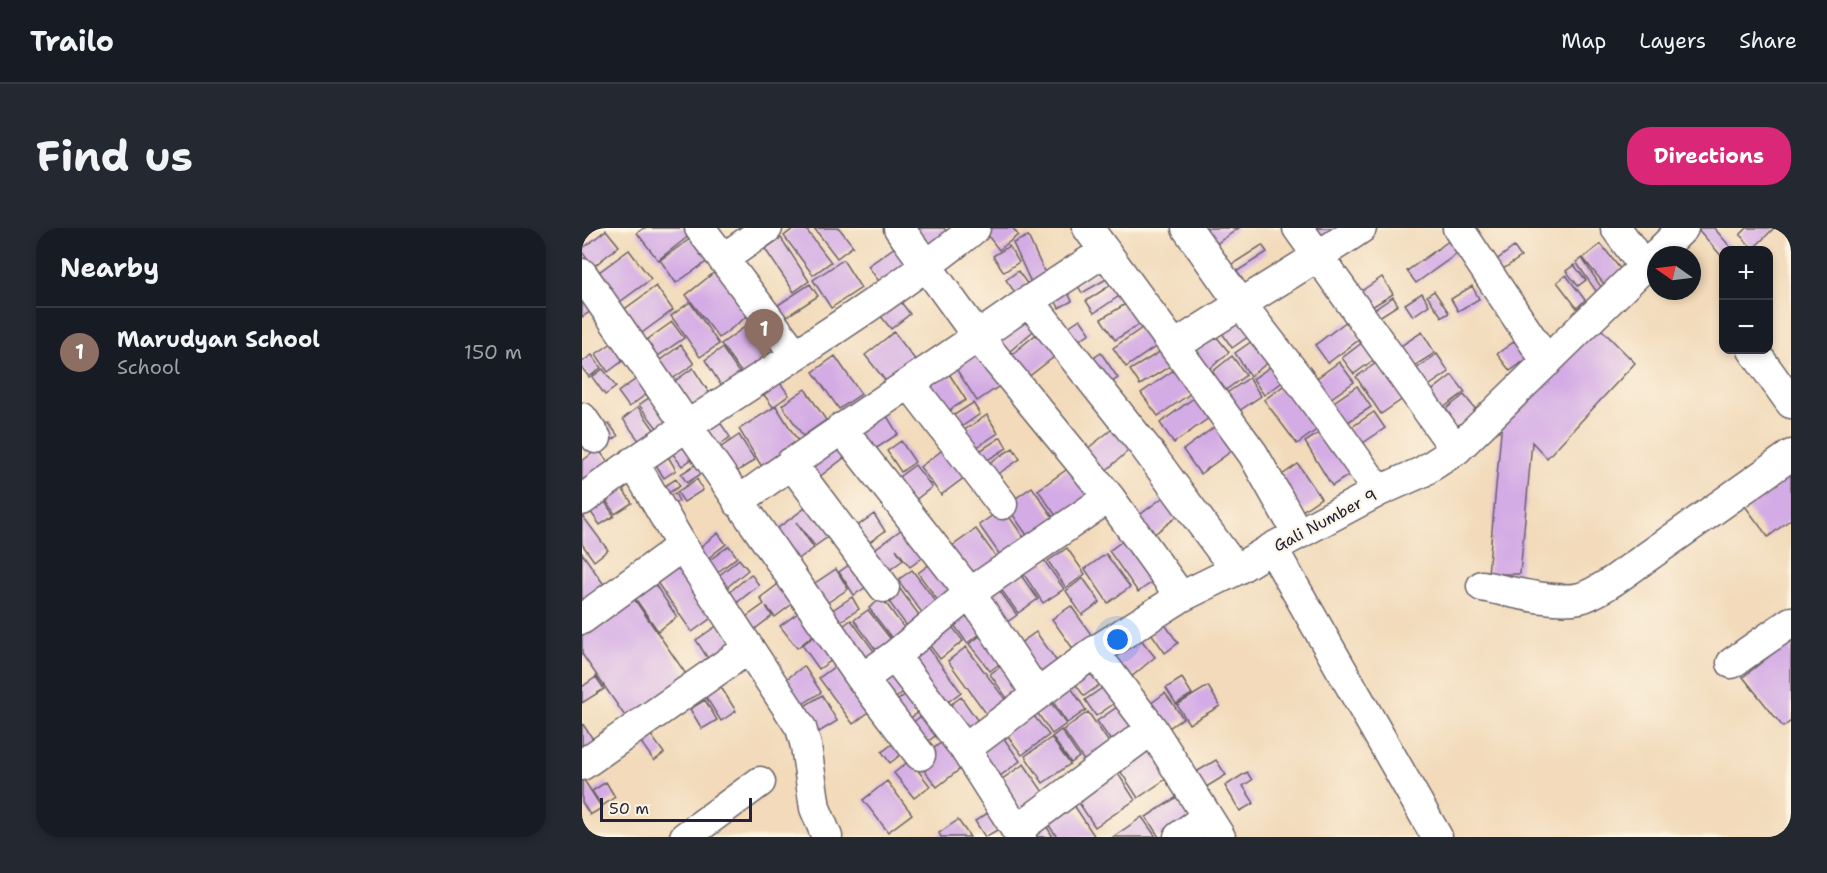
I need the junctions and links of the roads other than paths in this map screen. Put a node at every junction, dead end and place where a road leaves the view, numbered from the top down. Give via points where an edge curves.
1 (700, 228) edge
2 (766, 228) edge
3 (899, 228) edge
4 (975, 228) edge
5 (1187, 228) edge
6 (1298, 228) edge
7 (1361, 228) edge
8 (1458, 228) edge
9 (1616, 228) edge
10 (1683, 228) edge
11 (1096, 240) edge
12 (1665, 246) edge
13 (1647, 255) edge
14 (1319, 256) junction
15 (723, 260) junction
16 (1647, 264) edge
17 (927, 266) junction
18 (585, 283) edge
19 (1029, 301) junction
20 (1240, 303) junction
21 (978, 337) junction
22 (1175, 346) junction
23 (795, 354) junction
24 (1756, 354) edge
25 (1547, 362) junction
26 (910, 384) junction
27 (1791, 403) edge
28 (687, 426) junction
29 (841, 428) junction
30 (1456, 450) junction
31 (1791, 455) edge
32 (633, 462) junction
33 (791, 463) junction
34 (1379, 492) junction
35 (1109, 497) junction
36 (582, 500) edge
37 (738, 502) junction
38 (1002, 504) dead end
39 (1285, 541) junction
40 (682, 546) junction
41 (1236, 570) junction
42 (1482, 586) dead end
43 (884, 587) dead end
44 (970, 593) junction
45 (1181, 597) junction
46 (582, 619) edge
47 (1791, 622) edge
48 (749, 648) junction
49 (1094, 652) junction
50 (894, 656) junction
51 (1732, 663) dead end
52 (862, 679) junction
53 (1037, 694) junction
54 (1152, 729) junction
55 (965, 749) junction
56 (920, 755) dead end
57 (582, 765) edge
58 (760, 782) dead end
59 (1213, 827) edge
60 (1019, 834) edge
61 (685, 837) edge
62 (826, 837) edge
63 (1179, 837) edge
64 (1437, 837) edge

1 - 15 street
2 - 15 street
3 - 17 street
4 - 17 street
5 - 20 street
6 - 14 street
7 - 14 street
8 - 25 street
9 - 13 street
10 - 12 street, Gali Number 9
11 - 19 street
11 - 22 street
14 - 20 street
14 - 30 street
15 - 23 street
16 - 25 street, Gali Number 9
17 - 21 street
17 - 23 street
18 - 28 street
19 - 21 street
19 - 41 street
20 - 22 street
20 - 34 street
21 - 26 street
21 - 35 street
22 - 39 street via 1253,454
23 - 28 street
24 - 27 street
25 - 30 street, Gali Number 9
26 - 29 street
26 - 38 street
28 - 32 street
28 - 37 street
29 - 33 street
29 - 44 street
30 - 34 street, Gali Number 9 via 1422,472
31 - 42 street via 1596,592 1559,600
32 - 36 street
32 - 40 street
33 - 37 street
33 - 43 street
34 - 39 street, Gali Number 9
35 - 44 street
35 - 45 street
37 - 52 street
39 - 41 street, Gali Number 9
39 - 64 street
40 - 46 street
40 - 48 street
41 - 45 street, Gali Number 9
44 - 50 street
44 - 53 street
45 - 49 street, Gali Number 9
47 - 51 street
48 - 57 street
48 - 62 street via 801,728 815,808
49 - 53 street, Gali Number 9
49 - 54 street
50 - 52 street
50 - 55 street
52 - 56 street
53 - 55 street, Gali Number 9
54 - 59 street
54 - 60 street
55 - 60 street
58 - 61 street
59 - 63 street

